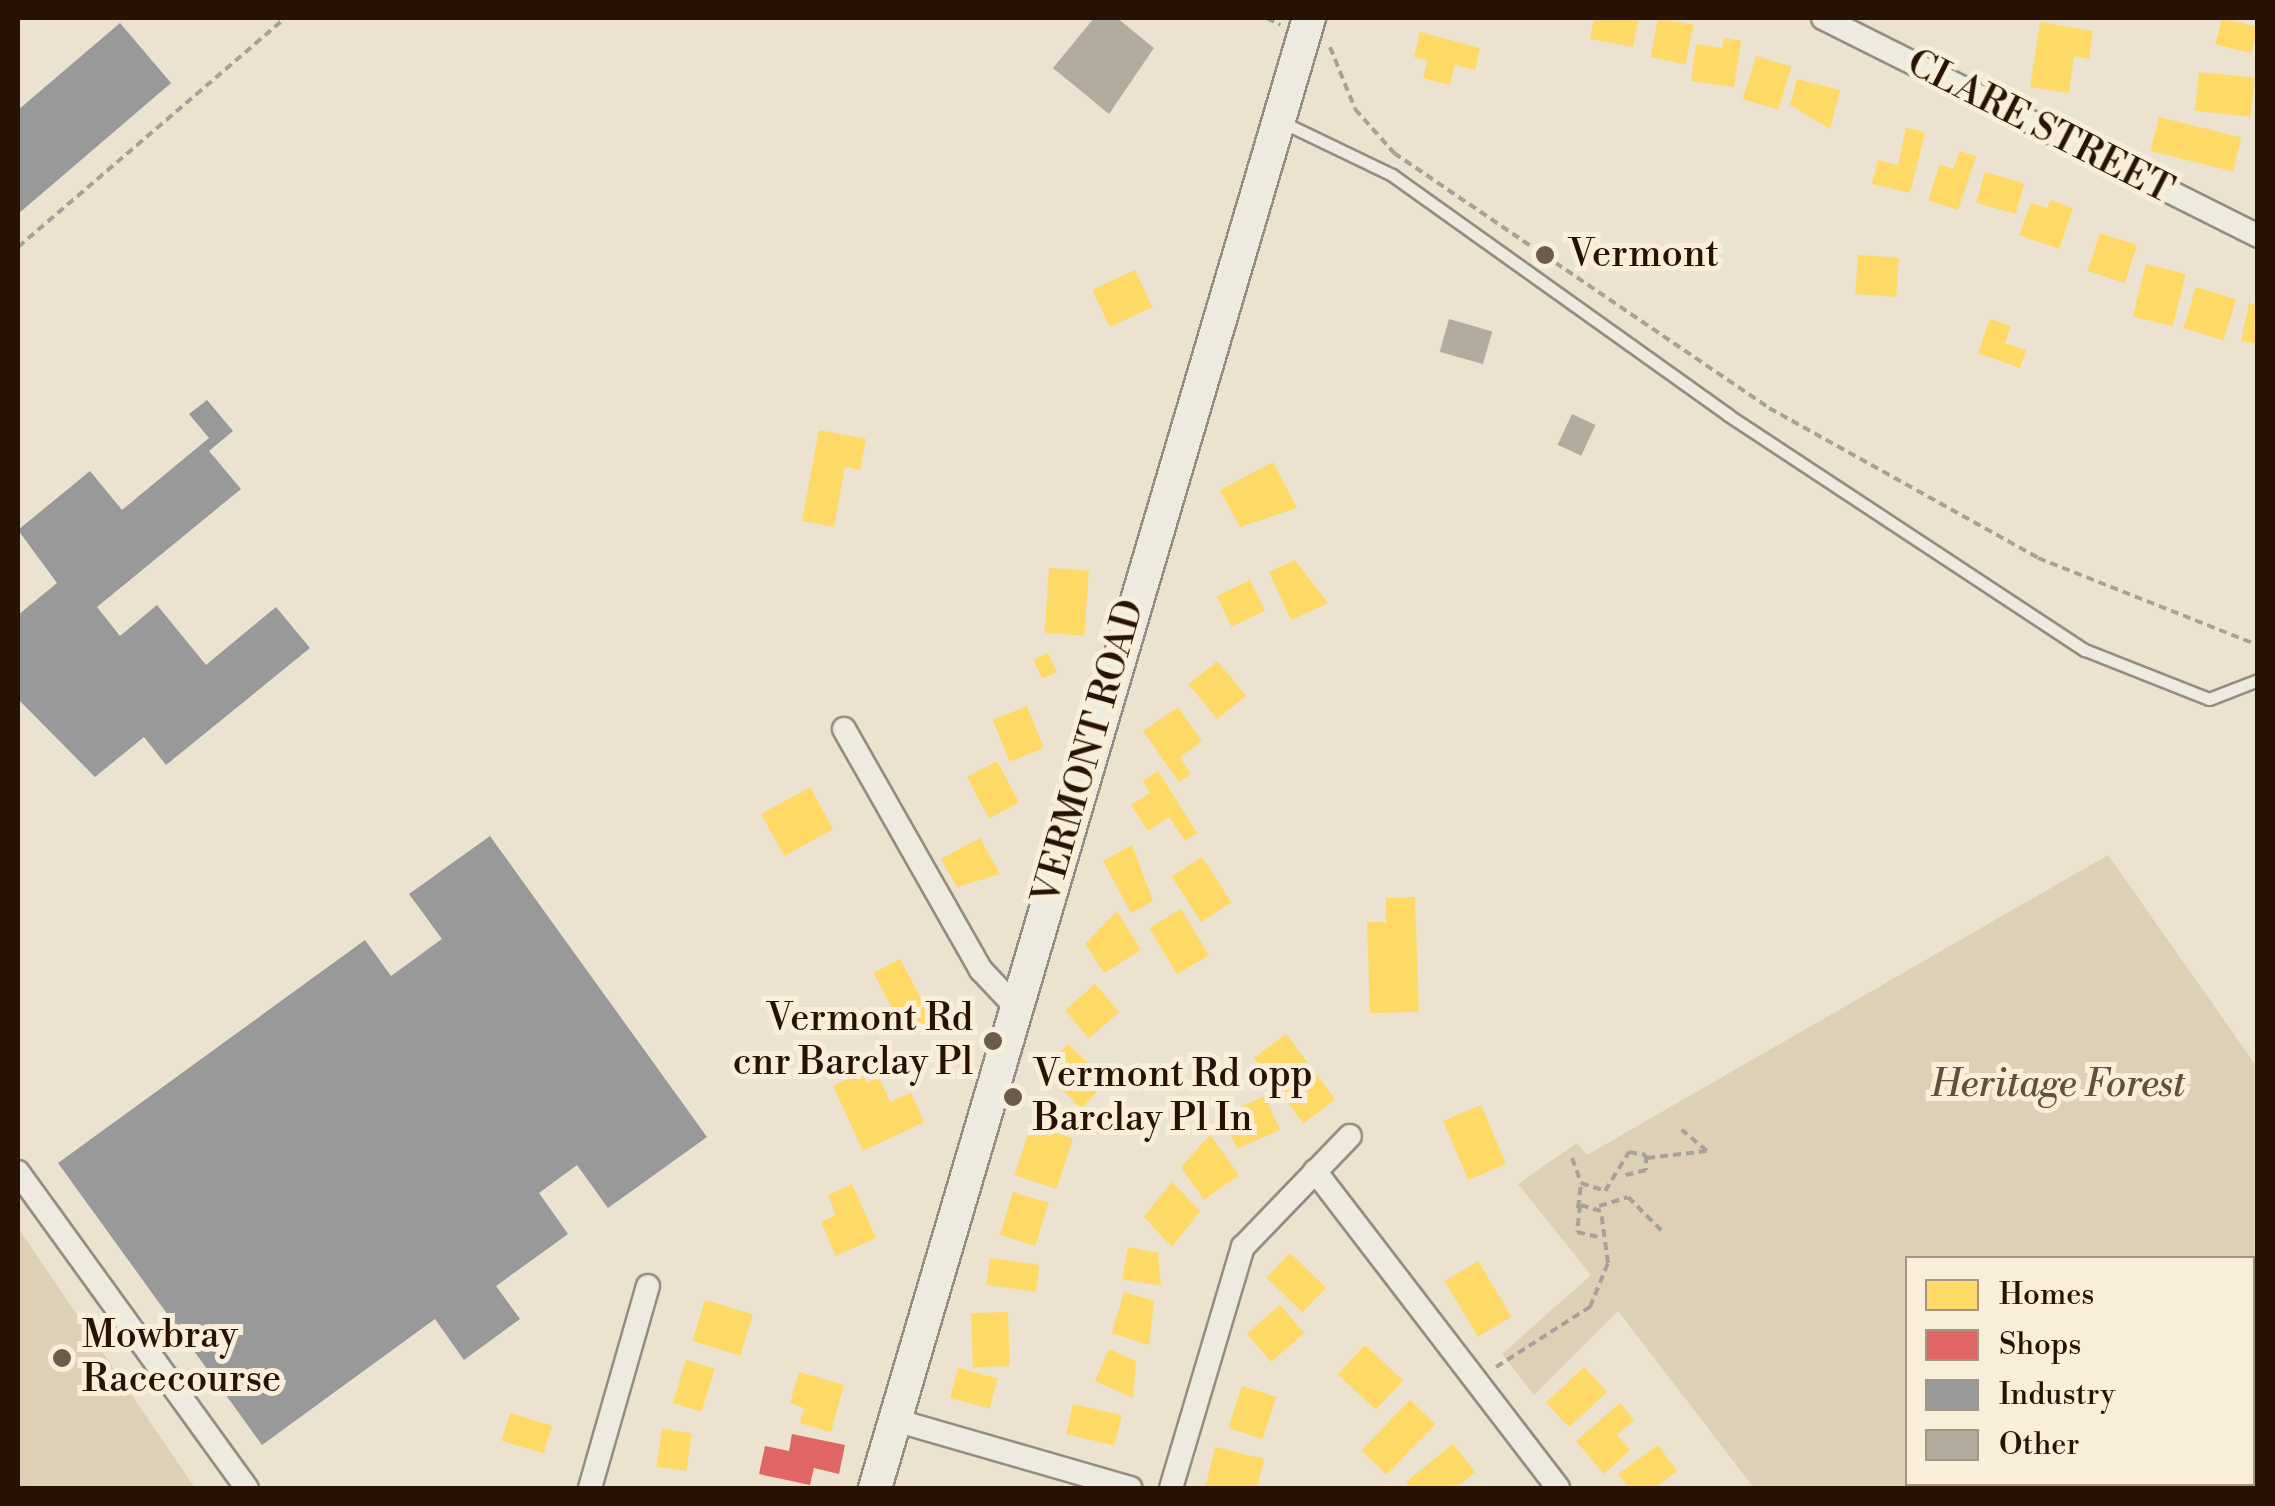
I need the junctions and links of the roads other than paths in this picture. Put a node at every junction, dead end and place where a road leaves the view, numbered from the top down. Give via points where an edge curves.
1 (1823, 18) edge
2 (1313, 29) edge
3 (1279, 120) junction
4 (2258, 236) edge
5 (2258, 680) edge
6 (844, 729) dead end
7 (1015, 1006) junction
8 (1350, 1136) dead end
9 (1315, 1171) junction
10 (18, 1172) edge
11 (648, 1286) dead end
12 (896, 1420) junction
13 (247, 1488) edge
14 (590, 1488) edge
15 (875, 1488) edge
16 (1130, 1488) edge
17 (1171, 1488) edge
18 (1558, 1488) edge

1 - 4 street, CLARE STREET
2 - 3 street, VERMONT ROAD
3 - 5 lane via 1392,176 1728,415 2085,650 2208,699
3 - 7 street, VERMONT ROAD
6 - 7 street via 981,970
7 - 12 street, VERMONT ROAD
8 - 9 street
9 - 17 street via 1243,1247
9 - 18 street
10 - 13 street
11 - 14 street
12 - 15 street, VERMONT ROAD
12 - 16 street

